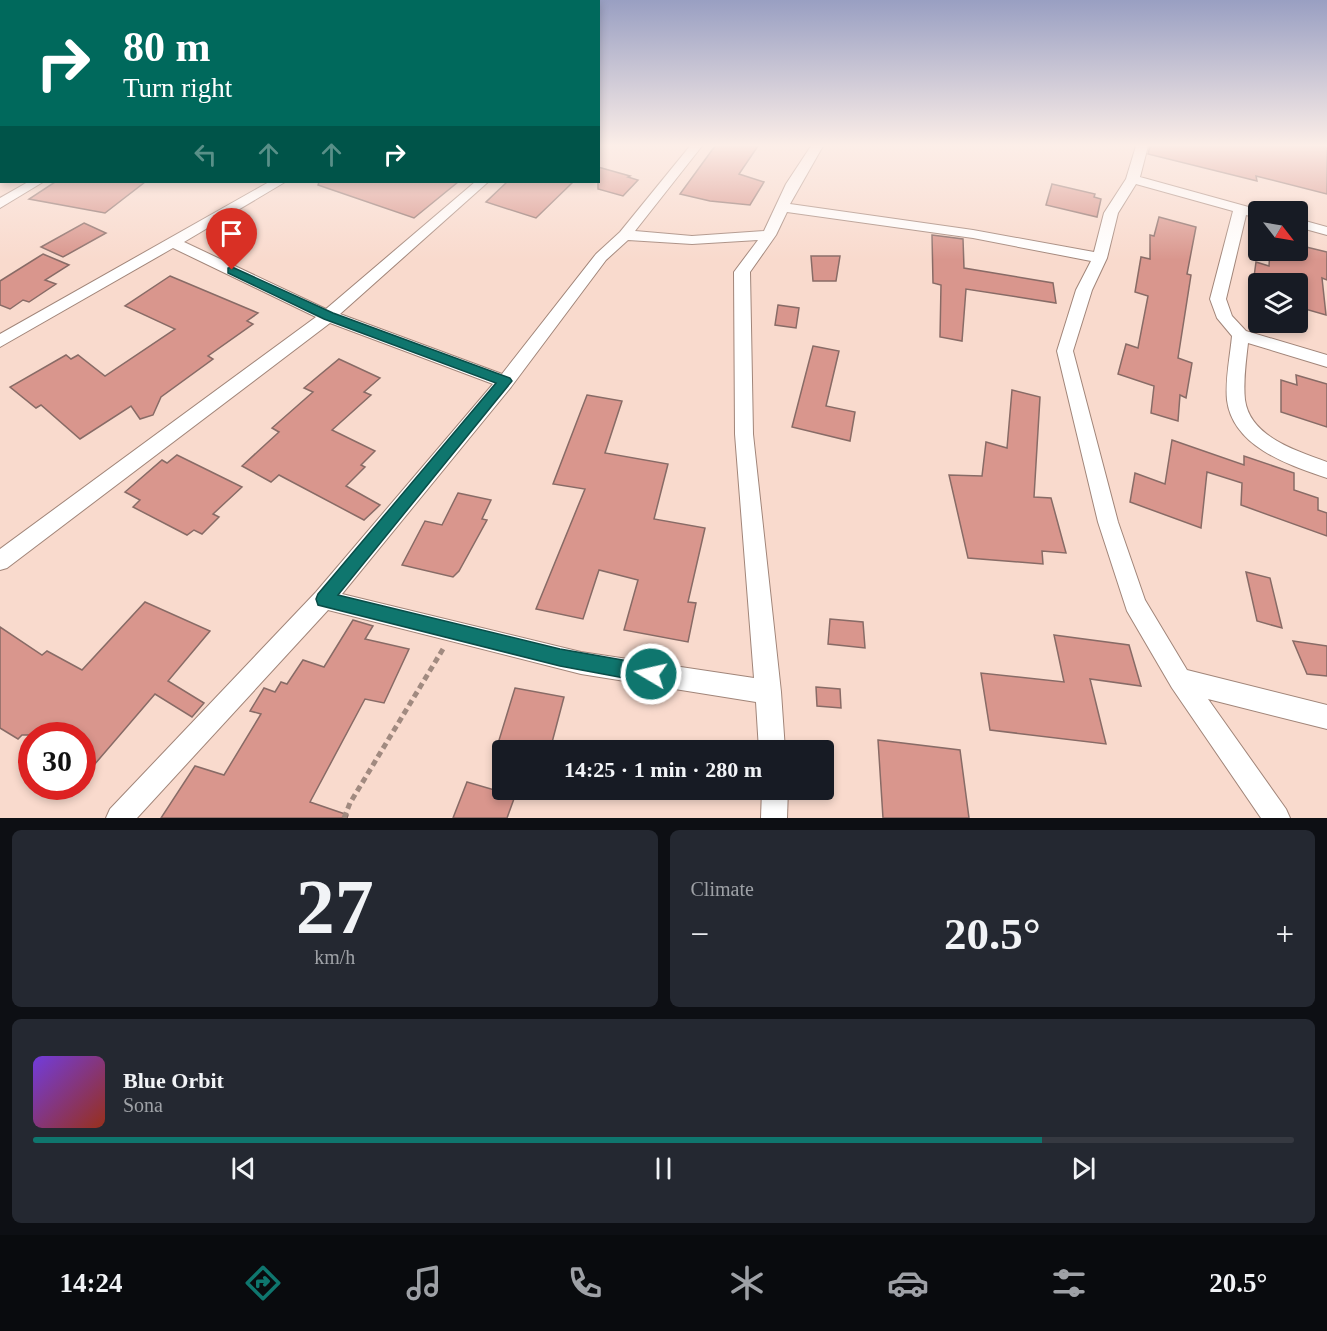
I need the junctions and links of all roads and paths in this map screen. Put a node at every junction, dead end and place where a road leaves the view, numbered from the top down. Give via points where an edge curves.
1 (32, 184) edge
2 (274, 184) edge
3 (480, 184) edge
4 (666, 184) edge
5 (795, 184) edge
6 (1130, 184) edge
7 (1151, 184) edge
8 (0, 204) edge
9 (782, 207) junction
10 (1240, 209) junction
11 (1248, 211) edge
12 (1308, 226) edge
13 (1327, 231) edge
14 (625, 235) junction
15 (769, 235) junction
16 (174, 243) junction
17 (1100, 258) junction
18 (328, 316) junction
19 (1240, 335) junction
20 (0, 341) edge
21 (1327, 361) edge
22 (505, 381) junction
23 (1327, 470) edge
24 (0, 561) edge
25 (324, 599) junction
26 (453, 633) junction
27 (1180, 680) junction
28 (769, 692) junction
29 (1327, 717) edge
30 (771, 740) edge
31 (775, 800) edge
32 (119, 818) edge
33 (344, 818) edge
34 (774, 818) edge
35 (1277, 818) edge

1 - 8 street
2 - 16 street
3 - 18 street
4 - 14 street
5 - 9 street
6 - 17 street via 1110,213
7 - 10 street
9 - 15 street
9 - 17 street via 974,234
10 - 11 street
10 - 19 street via 1218,299 1225,318
12 - 13 street
14 - 15 street via 692,240
14 - 22 street via 601,257
15 - 28 street via 742,272 744,434
16 - 18 street
16 - 20 street
17 - 27 street via 1084,290 1065,351 1108,522 1135,604
18 - 22 street
18 - 24 street
19 - 21 street
19 - 23 street via 1236,403 1247,429 1287,454
22 - 25 street
25 - 26 street
25 - 32 street
26 - 28 street via 581,663
26 - 33 path
27 - 29 street
27 - 35 street
28 - 30 street
31 - 34 street

